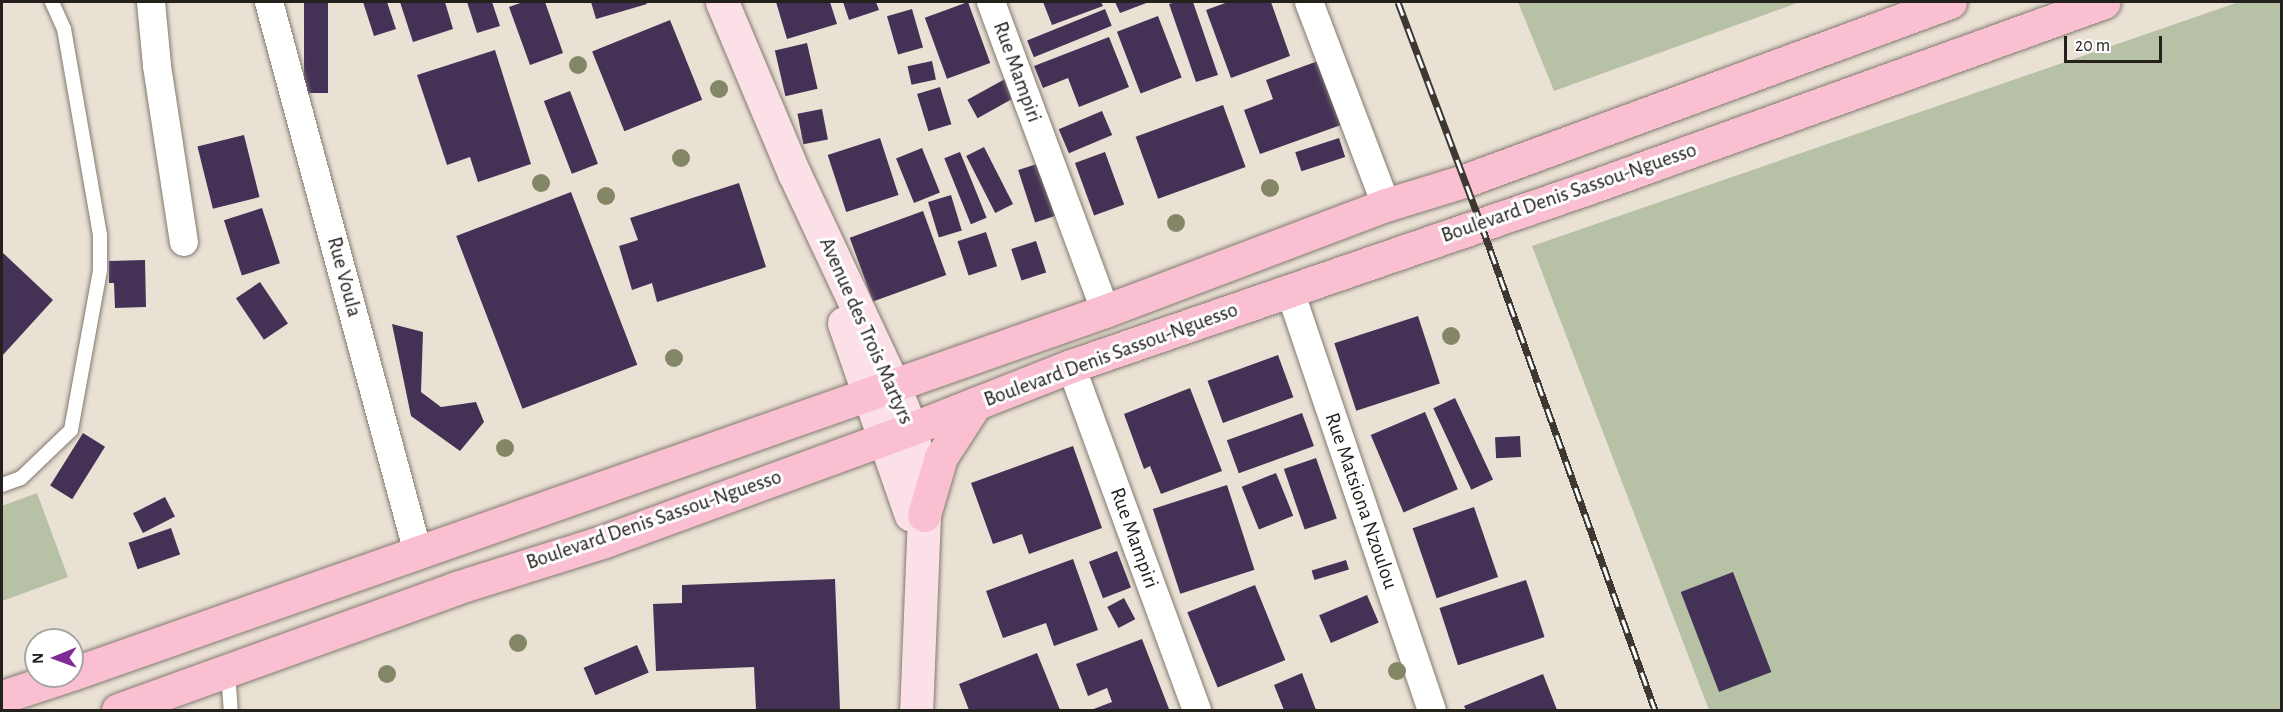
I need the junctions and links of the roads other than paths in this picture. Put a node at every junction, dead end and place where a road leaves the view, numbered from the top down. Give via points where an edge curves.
1 (52, 2) edge
2 (151, 2) edge
3 (269, 2) edge
4 (722, 2) edge
5 (991, 2) edge
6 (1309, 2) edge
7 (1950, 2) edge
8 (2104, 2) edge
9 (1386, 205) junction
10 (184, 242) dead end
11 (1290, 291) junction
12 (1105, 311) junction
13 (1071, 366) junction
14 (881, 390) junction
15 (976, 403) junction
16 (897, 434) junction
17 (2, 485) edge
18 (924, 515) junction
19 (418, 553) junction
20 (922, 565) junction
21 (84, 670) edge
22 (228, 671) junction
23 (29, 688) edge
24 (2, 697) edge
25 (118, 711) edge
26 (231, 711) edge
27 (916, 711) edge
28 (1197, 711) edge
29 (1432, 711) edge

1 - 17 lane via 64,28 100,236 100,270 71,430 21,478
2 - 10 street
3 - 19 street, Rue Voula
4 - 14 main road, Avenue des Trois Martyrs
5 - 12 street, Rue Mampiri
6 - 9 street
7 - 9 main road, Boulevard Denis Sassou-Nguesso via 1464,181
8 - 11 main road, Boulevard Denis Sassou-Nguesso
9 - 12 main road, Boulevard Denis Sassou-Nguesso
11 - 13 main road, Boulevard Denis Sassou-Nguesso
11 - 29 street, Rue Matsiona Nzoulou
12 - 14 main road, Boulevard Denis Sassou-Nguesso
13 - 15 main road, Boulevard Denis Sassou-Nguesso
13 - 28 street, Rue Mampiri
14 - 16 main road, Avenue des Trois Martyrs
14 - 19 main road, Boulevard Denis Sassou-Nguesso
15 - 16 main road, Boulevard Denis Sassou-Nguesso
15 - 18 main road via 941,457
16 - 18 main road, Avenue des Trois Martyrs via 919,465
16 - 20 main road, Avenue des Trois Martyrs
16 - 22 main road, Boulevard Denis Sassou-Nguesso via 602,542 456,588
18 - 20 main road, Avenue des Trois Martyrs
19 - 21 main road, Boulevard Denis Sassou-Nguesso
20 - 27 main road, Avenue des Trois Martyrs
22 - 25 main road, Boulevard Denis Sassou-Nguesso
22 - 26 lane
23 - 24 main road

